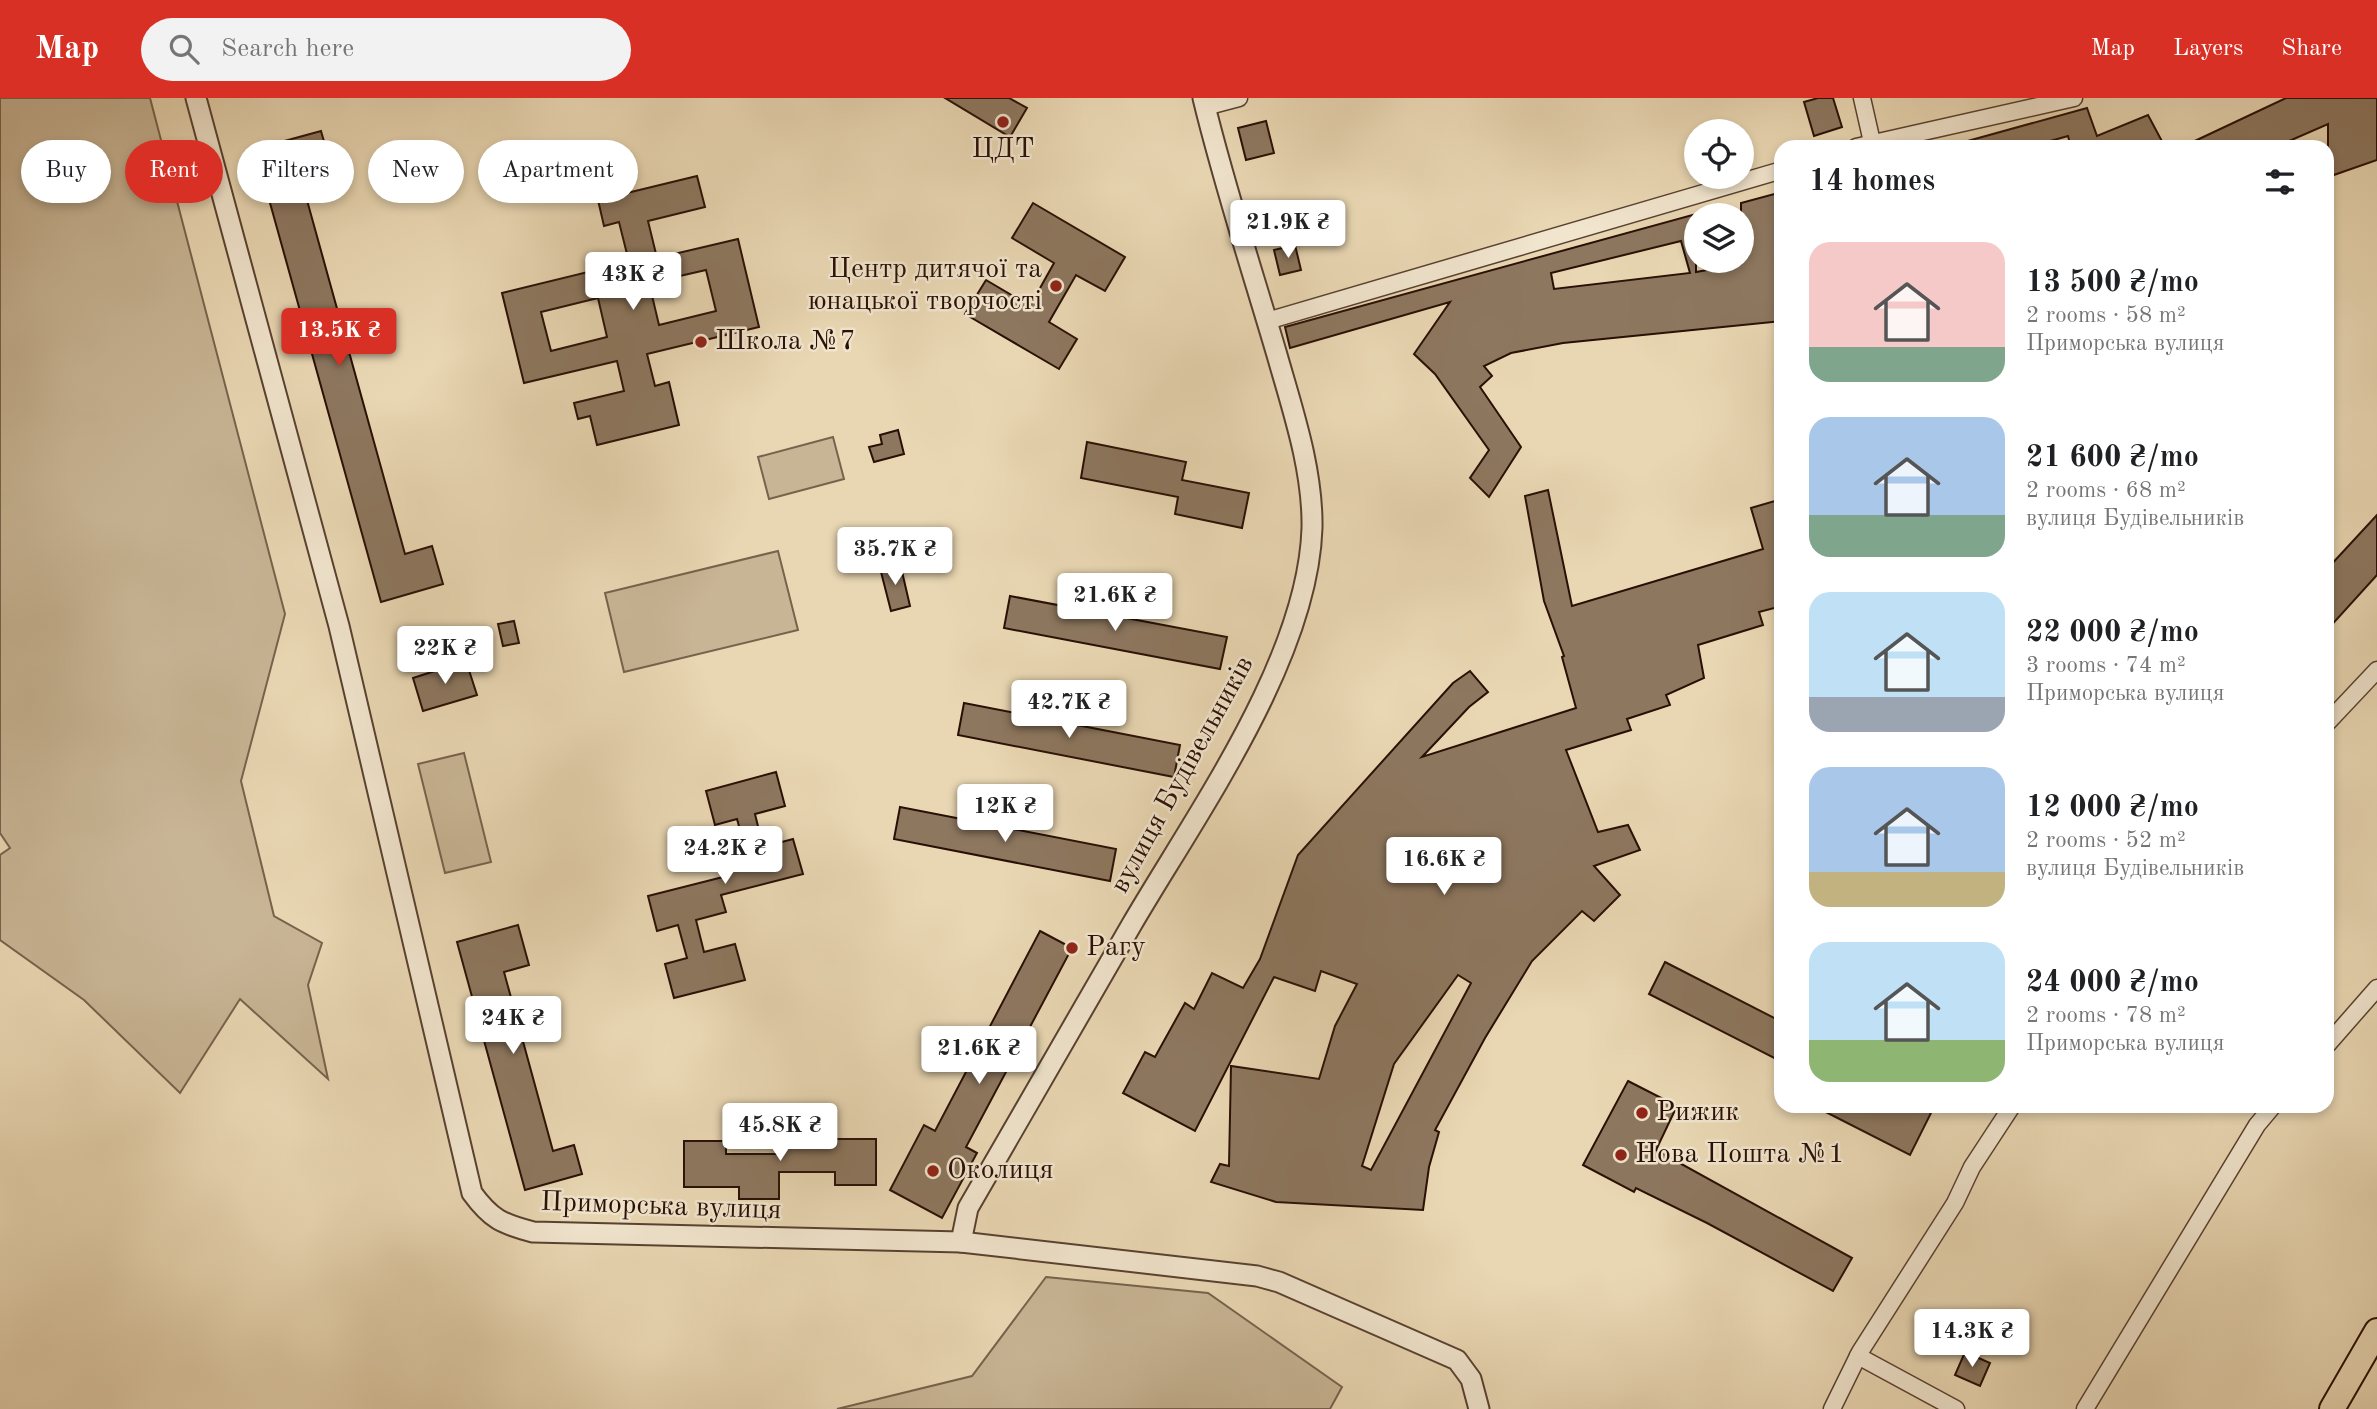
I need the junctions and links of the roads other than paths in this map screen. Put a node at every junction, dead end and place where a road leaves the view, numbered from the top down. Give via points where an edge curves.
1 (195, 98) edge
2 (1239, 98) edge
3 (1862, 98) edge
4 (2074, 98) edge
5 (1204, 102) edge
6 (1872, 140) edge
7 (1881, 140) edge
8 (1774, 172) edge
9 (1267, 321) junction
10 (2377, 670) edge
11 (2334, 716) edge
12 (2377, 988) edge
13 (2334, 1037) edge
14 (2007, 1113) edge
15 (2267, 1113) edge
16 (961, 1242) junction
17 (2377, 1331) edge
18 (1857, 1356) junction
19 (1479, 1409) edge
20 (1832, 1409) edge
21 (1956, 1409) edge
22 (2085, 1409) edge
23 (2332, 1409) edge

1 - 16 street, Приморська вулиця via 339,626 472,1193 488,1214 533,1232
2 - 5 street
3 - 6 street
4 - 7 street
5 - 9 street, вулиця Будівельників
8 - 9 street
9 - 16 street, вулиця Будівельників via 1297,423 1312,528 1305,580 1291,627 1269,686 1204,807 968,1208
10 - 11 street
12 - 13 street
14 - 18 street
15 - 22 street
16 - 19 street, Приморська вулиця via 1279,1282 1457,1360 1471,1379
17 - 23 main road
18 - 20 street
18 - 21 street

